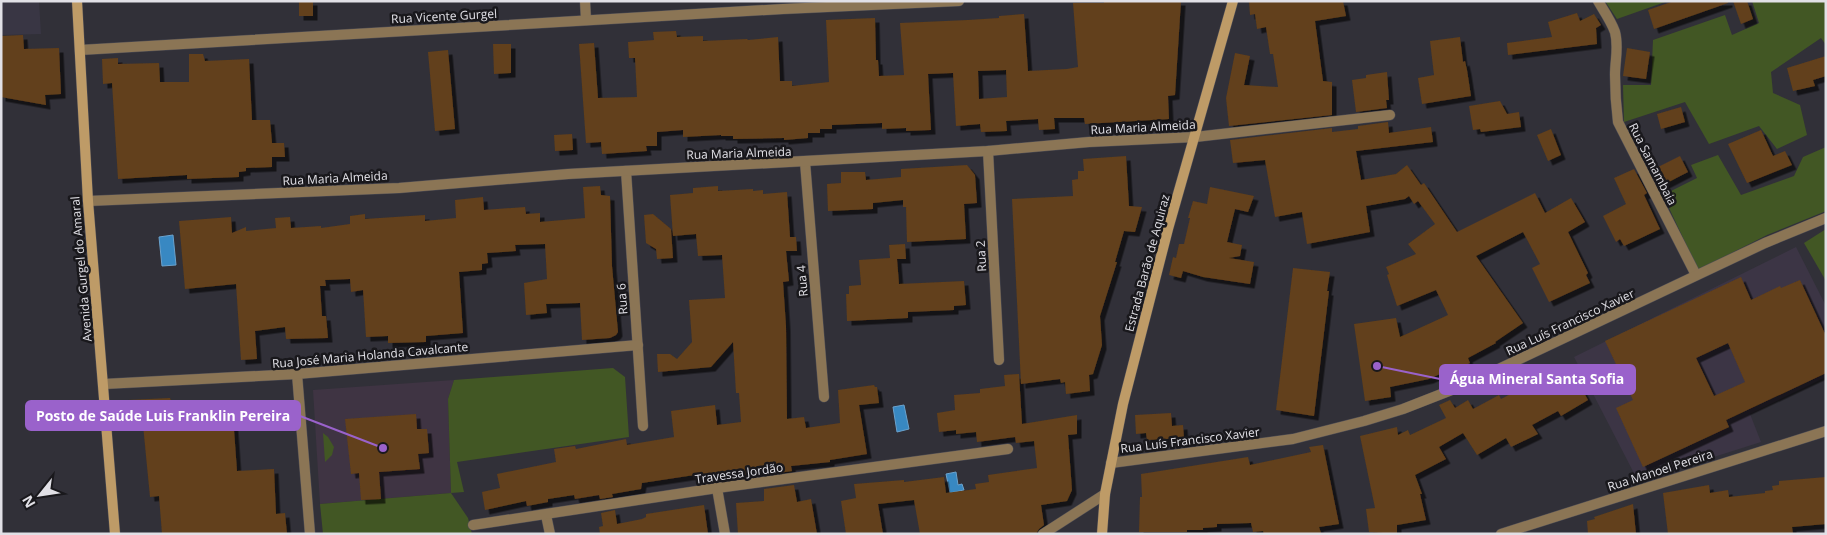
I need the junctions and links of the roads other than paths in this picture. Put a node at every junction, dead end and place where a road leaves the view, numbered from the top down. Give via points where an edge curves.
1 (77, 1) edge
2 (585, 1) edge
3 (959, 1) edge
4 (1233, 1) edge
5 (1598, 1) edge
6 (783, 5) edge
7 (586, 20) junction
8 (80, 50) junction
9 (1390, 115) dead end
10 (1195, 137) junction
11 (988, 151) junction
12 (805, 162) junction
13 (626, 171) junction
14 (88, 201) junction
15 (1826, 218) edge
16 (1696, 275) junction
17 (638, 345) junction
18 (1000, 360) dead end
19 (297, 374) junction
20 (104, 384) junction
21 (824, 397) dead end
22 (643, 426) dead end
23 (1826, 431) edge
24 (1008, 449) dead end
25 (1111, 463) junction
26 (717, 488) junction
27 (1105, 494) junction
28 (546, 515) junction
29 (473, 525) dead end
30 (114, 534) edge
31 (310, 534) edge
32 (550, 534) edge
33 (725, 534) edge
34 (1043, 534) edge
35 (1102, 534) edge
36 (1501, 534) edge

1 - 8 street, Avenida Gurgel do Amaral
2 - 7 street
3 - 6 street, Rua Vicente Gurgel
4 - 10 street, Estrada Barão de Aquiraz
5 - 16 street, Rua Samambaia via 1615,32 1618,48 1615,73 1618,122
6 - 7 street, Rua Vicente Gurgel
7 - 8 street, Rua Vicente Gurgel
8 - 14 street, Avenida Gurgel do Amaral
9 - 10 street, Rua Maria Almeida
10 - 11 street, Rua Maria Almeida
10 - 25 street, Estrada Barão de Aquiraz via 1168,229
11 - 12 street, Rua Maria Almeida
11 - 18 street, Rua 2
12 - 13 street, Rua Maria Almeida
12 - 21 street, Rua 4
13 - 14 street, Rua Maria Almeida via 399,188
13 - 17 street, Rua 6
14 - 20 street, Avenida Gurgel do Amaral
15 - 16 street, Rua Luís Francisco Xavier
16 - 25 street, Rua Luís Francisco Xavier via 1467,384 1403,409 1293,439
17 - 19 street, Rua José Maria Holanda Cavalcante
17 - 22 street, Rua 6
19 - 20 street, Rua José Maria Holanda Cavalcante
19 - 31 street
20 - 30 street, Avenida Gurgel do Amaral
23 - 36 street, Rua Manoel Pereira
24 - 26 street, Travessa Jordão
25 - 27 street, Estrada Barão de Aquiraz
26 - 28 street, Travessa Jordão
26 - 33 street
27 - 34 street
27 - 35 street, Estrada Barão de Aquiraz
28 - 29 street, Travessa Jordão
28 - 32 street

